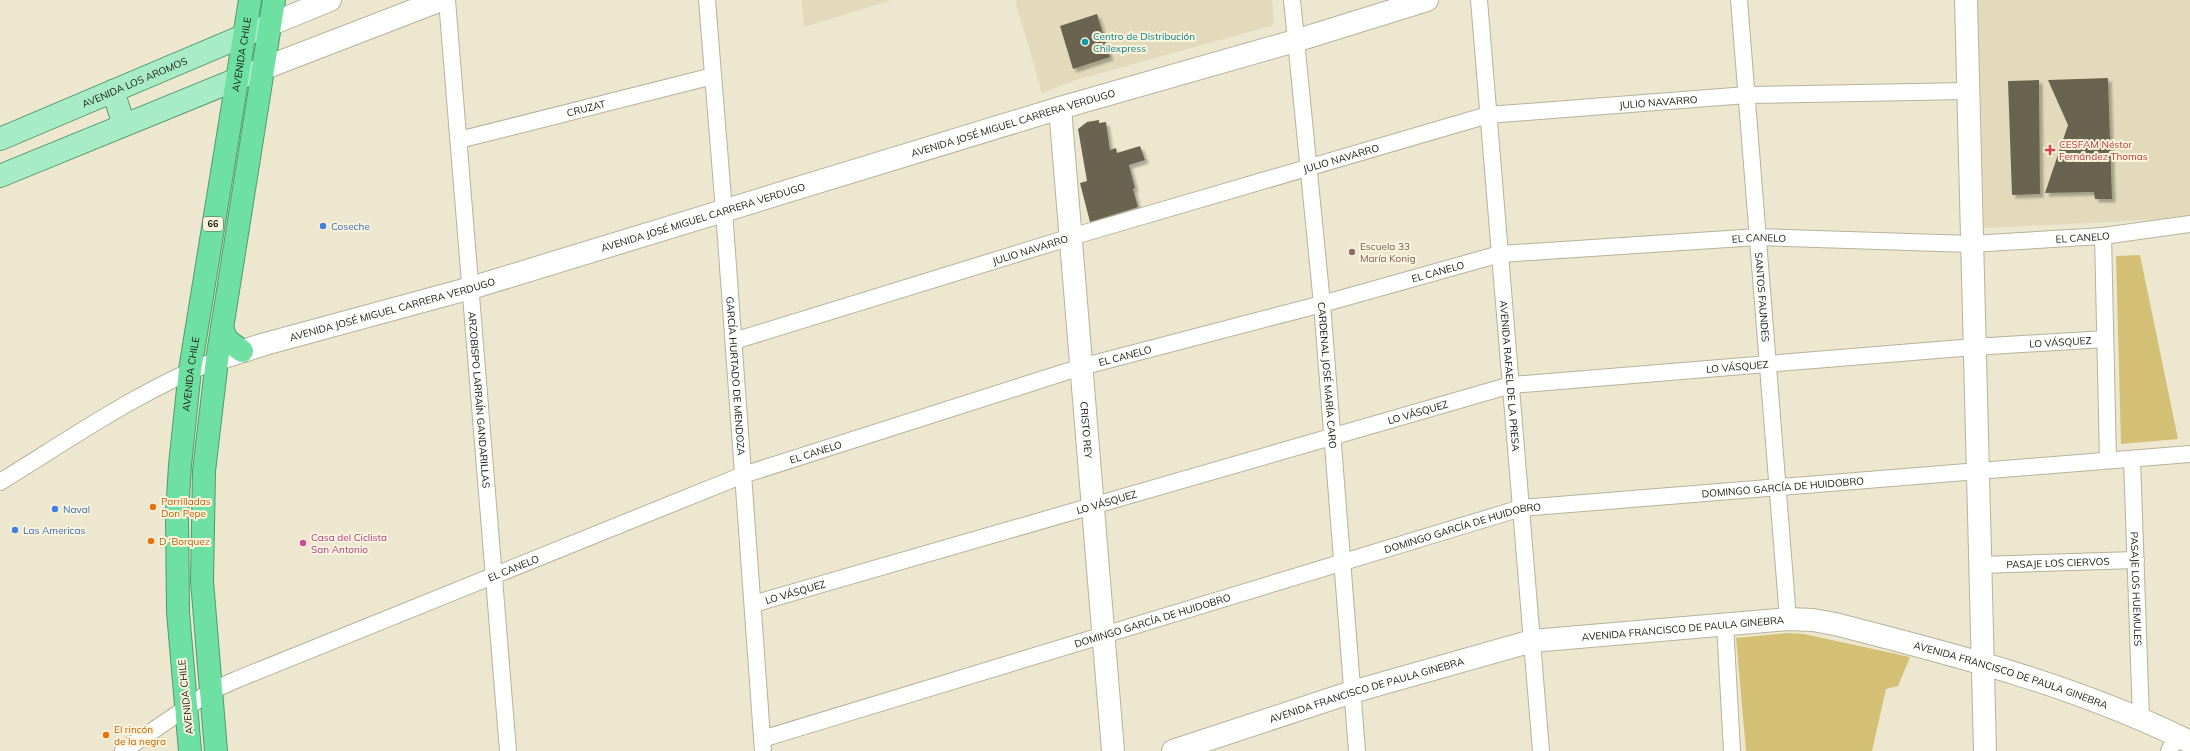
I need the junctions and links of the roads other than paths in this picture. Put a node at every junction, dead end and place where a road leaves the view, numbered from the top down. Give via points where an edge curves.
1 (250, 0) edge
2 (274, 0) edge
3 (441, 0) edge
4 (447, 0) edge
5 (707, 0) edge
6 (1292, 0) edge
7 (1427, 0) edge
8 (1479, 0) edge
9 (1739, 0) edge
10 (1966, 0) edge
11 (322, 2) edge
12 (269, 26) junction
13 (242, 37) junction
14 (1295, 41) junction
15 (262, 69) junction
16 (713, 76) junction
17 (236, 79) junction
18 (113, 91) junction
19 (1968, 91) junction
20 (1747, 95) junction
21 (1060, 108) junction
22 (1488, 115) junction
23 (124, 125) junction
24 (0, 138) edge
25 (459, 140) junction
26 (1308, 168) junction
27 (0, 176) edge
28 (724, 211) junction
29 (2190, 224) edge
30 (2103, 236) junction
31 (1071, 237) junction
32 (1758, 237) junction
33 (1971, 244) junction
34 (1500, 254) junction
35 (472, 288) junction
36 (1322, 304) junction
37 (222, 328) junction
38 (2105, 339) junction
39 (734, 341) junction
40 (1974, 347) junction
41 (242, 351) junction
42 (217, 360) junction
43 (1768, 364) junction
44 (1081, 367) junction
45 (190, 370) junction
46 (1511, 385) junction
47 (1332, 437) junction
48 (2190, 454) edge
49 (2132, 459) junction
50 (2108, 460) junction
51 (1977, 470) junction
52 (744, 475) junction
53 (0, 482) edge
54 (1778, 487) junction
55 (1092, 506) junction
56 (1521, 508) junction
57 (2136, 560) junction
58 (1342, 564) junction
59 (1980, 565) junction
60 (495, 574) junction
61 (753, 604) junction
62 (1788, 619) junction
63 (1724, 624) junction
64 (1103, 635) junction
65 (1532, 641) junction
66 (1982, 662) junction
67 (211, 691) junction
68 (1352, 692) junction
69 (187, 709) junction
70 (2141, 718) junction
71 (2179, 743) edge
72 (762, 745) edge
73 (123, 751) edge
74 (190, 751) edge
75 (216, 751) edge
76 (508, 751) edge
77 (1113, 751) edge
78 (1173, 751) edge
79 (1357, 751) edge
80 (1541, 751) edge
81 (1732, 751) edge
82 (1985, 751) edge

1 - 13 highway, AVENIDA CHILE / 66
2 - 12 highway, 66
3 - 15 street
4 - 25 street, ARZOBISPO LARRAÍN GANDARILLAS
5 - 16 street, GARCÍA HURTADO DE MENDOZA
6 - 14 street, CARDENAL JOSÉ MARÍA CARO
7 - 14 street, AVENIDA JOSÉ MIGUEL CARRERA VERDUGO
8 - 22 street, AVENIDA RAFAEL DE LA PRESA
9 - 20 street, SANTOS FAUNDES
10 - 19 street
11 - 12 street
12 - 13 main road, AVENIDA LOS AROMOS
12 - 15 highway, 66
13 - 17 highway, AVENIDA CHILE / 66
13 - 18 main road, AVENIDA LOS AROMOS
14 - 21 street, AVENIDA JOSÉ MIGUEL CARRERA VERDUGO
14 - 26 street, CARDENAL JOSÉ MARÍA CARO
15 - 17 main road
15 - 37 highway, 66
16 - 25 street, CRUZAT
16 - 28 street, GARCÍA HURTADO DE MENDOZA
17 - 23 main road
17 - 45 highway, AVENIDA CHILE / 66
18 - 23 main road
18 - 24 main road, AVENIDA LOS AROMOS
19 - 20 street, JULIO NAVARRO
19 - 33 street
20 - 22 street, JULIO NAVARRO
20 - 32 street, SANTOS FAUNDES
21 - 28 street, AVENIDA JOSÉ MIGUEL CARRERA VERDUGO
21 - 31 street, CRISTO REY
22 - 26 street, JULIO NAVARRO
22 - 34 street, AVENIDA RAFAEL DE LA PRESA
23 - 27 main road
25 - 35 street, ARZOBISPO LARRAÍN GANDARILLAS
26 - 31 street, JULIO NAVARRO
26 - 36 street, CARDENAL JOSÉ MARÍA CARO
28 - 35 street, AVENIDA JOSÉ MIGUEL CARRERA VERDUGO
28 - 39 street, GARCÍA HURTADO DE MENDOZA
29 - 30 street, EL CANELO
30 - 33 street, EL CANELO
30 - 38 street
31 - 39 street, JULIO NAVARRO
31 - 44 street, CRISTO REY
32 - 33 street, EL CANELO
32 - 34 street, EL CANELO
32 - 43 street, SANTOS FAUNDES
33 - 40 street
34 - 36 street, EL CANELO
34 - 46 street, AVENIDA RAFAEL DE LA PRESA
35 - 41 street, AVENIDA JOSÉ MIGUEL CARRERA VERDUGO
35 - 60 street, ARZOBISPO LARRAÍN GANDARILLAS
36 - 44 street, EL CANELO
36 - 47 street, CARDENAL JOSÉ MARÍA CARO
37 - 41 highway via 227,340
37 - 42 highway, 66
38 - 40 street, LO VÁSQUEZ
38 - 50 street
39 - 52 street, GARCÍA HURTADO DE MENDOZA
40 - 43 street, LO VÁSQUEZ
40 - 51 street
41 - 42 street, AVENIDA JOSÉ MIGUEL CARRERA VERDUGO
42 - 45 street, AVENIDA JOSÉ MIGUEL CARRERA VERDUGO
42 - 67 highway, 66 via 206,447 202,526 202,581
43 - 46 street, LO VÁSQUEZ
43 - 54 street, SANTOS FAUNDES
44 - 52 street, EL CANELO
44 - 55 street, CRISTO REY
45 - 53 street, AVENIDA JOSÉ MIGUEL CARRERA VERDUGO via 148,392
45 - 69 highway, AVENIDA CHILE / 66 via 180,465 176,549 178,612
46 - 47 street, LO VÁSQUEZ
46 - 56 street, AVENIDA RAFAEL DE LA PRESA
47 - 55 street, LO VÁSQUEZ
47 - 58 street, CARDENAL JOSÉ MARÍA CARO
48 - 49 street, DOMINGO GARCÍA DE HUIDOBRO
49 - 50 street, DOMINGO GARCÍA DE HUIDOBRO
49 - 57 street, PASAJE LOS HUEMULES
50 - 51 street, DOMINGO GARCÍA DE HUIDOBRO
51 - 54 street, DOMINGO GARCÍA DE HUIDOBRO
51 - 59 street
52 - 60 street, EL CANELO
52 - 61 street, GARCÍA HURTADO DE MENDOZA
54 - 56 street, DOMINGO GARCÍA DE HUIDOBRO
54 - 62 street, SANTOS FAUNDES
55 - 61 street, LO VÁSQUEZ
55 - 64 street, CRISTO REY
56 - 58 street, DOMINGO GARCÍA DE HUIDOBRO
56 - 65 street, AVENIDA RAFAEL DE LA PRESA
57 - 59 street, PASAJE LOS CIERVOS
57 - 70 street, PASAJE LOS HUEMULES
58 - 64 street, DOMINGO GARCÍA DE HUIDOBRO
58 - 68 street, CARDENAL JOSÉ MARÍA CARO
59 - 66 street
60 - 67 street, EL CANELO
60 - 76 street, ARZOBISPO LARRAÍN GANDARILLAS
61 - 72 street, GARCÍA HURTADO DE MENDOZA
62 - 63 street, AVENIDA FRANCISCO DE PAULA GINEBRA
62 - 66 street, AVENIDA FRANCISCO DE PAULA GINEBRA via 1835,624
63 - 65 street, AVENIDA FRANCISCO DE PAULA GINEBRA
63 - 81 street
64 - 72 street, DOMINGO GARCÍA DE HUIDOBRO
64 - 77 street, CRISTO REY
65 - 68 street, AVENIDA FRANCISCO DE PAULA GINEBRA
65 - 80 street, AVENIDA RAFAEL DE LA PRESA
66 - 70 street, AVENIDA FRANCISCO DE PAULA GINEBRA
66 - 82 street
67 - 69 street, EL CANELO
67 - 75 highway, 66
68 - 78 street, AVENIDA FRANCISCO DE PAULA GINEBRA
68 - 79 street, CARDENAL JOSÉ MARÍA CARO
69 - 73 street, EL CANELO
69 - 74 highway, AVENIDA CHILE / 66
70 - 71 street, AVENIDA FRANCISCO DE PAULA GINEBRA

